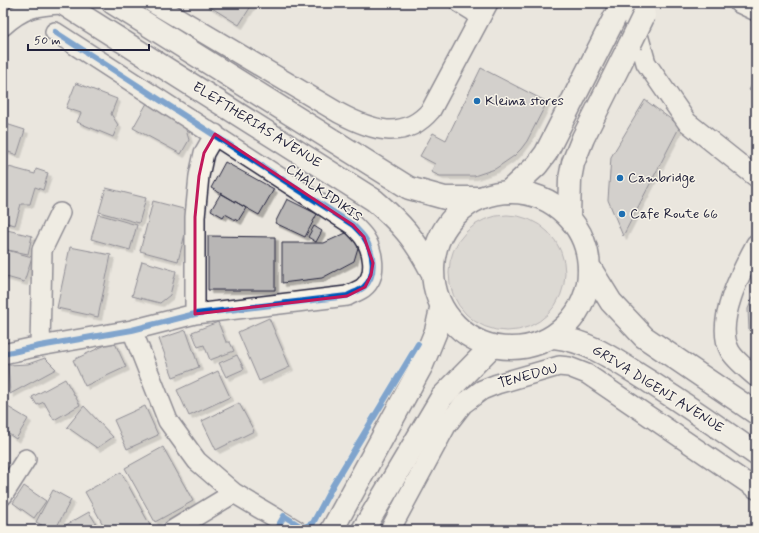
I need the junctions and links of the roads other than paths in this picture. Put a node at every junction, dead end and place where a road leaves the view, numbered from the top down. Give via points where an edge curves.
1 (62, 3) edge
2 (113, 3) edge
3 (153, 3) edge
4 (460, 3) edge
5 (739, 3) edge
6 (633, 6) edge
7 (485, 9) edge
8 (756, 11) edge
9 (3, 26) edge
10 (55, 32) dead end
11 (215, 134) junction
12 (756, 177) edge
13 (508, 192) junction
14 (478, 198) junction
15 (60, 213) dead end
16 (569, 216) junction
17 (756, 244) edge
18 (590, 268) junction
19 (431, 270) junction
20 (441, 308) junction
21 (194, 314) junction
22 (132, 330) junction
23 (554, 336) junction
24 (40, 346) junction
25 (491, 347) junction
26 (3, 354) edge
27 (756, 377) edge
28 (756, 414) edge
29 (756, 454) edge
30 (26, 459) dead end
31 (756, 489) edge
32 (234, 493) junction
33 (3, 495) edge
34 (173, 530) edge
35 (296, 530) edge
36 (332, 530) edge
37 (363, 530) edge
38 (390, 530) edge

1 - 9 street via 30,8
1 - 19 main road, ELEFTHERIAS AVENUE via 374,200 399,221 417,244
2 - 14 main road, ELEFTHERIAS AVENUE via 409,188 445,198
3 - 7 street via 339,113 365,126 388,131 417,123 431,110
4 - 7 street
5 - 8 street
6 - 12 street via 646,63 687,122
6 - 13 main road via 546,154
6 - 16 main road, bridge via 630,44 573,163
10 - 11 street, CHALKIDIKIS
11 - 21 street via 204,153 199,176 195,217
11 - 21 street, CHALKIDIKIS via 353,225 364,237 373,263 365,287 347,296
13 - 14 main road
13 - 16 main road via 530,194 551,203
14 - 19 main road via 454,216 437,241
15 - 24 street via 42,250
16 - 18 main road via 584,240
17 - 27 street via 737,281 726,317 725,334 730,351
18 - 23 main road via 586,295 574,318
18 - 28 main road via 610,302 644,337
19 - 20 main road via 434,290
20 - 25 main road via 454,326 471,339
20 - 36 main road via 436,331 422,365
21 - 22 street, CHALKIDIKIS
22 - 24 street, CHALKIDIKIS
22 - 32 street via 168,421 197,461
23 - 25 main road via 524,348
23 - 29 main road, GRIVA DIGENI AVENUE via 600,350 685,404
24 - 26 street, CHALKIDIKIS
25 - 37 main road via 442,397
30 - 33 street
31 - 38 street, TENEDOU via 587,374 559,366 497,384 482,390 463,404 446,426
32 - 34 street
32 - 35 street

